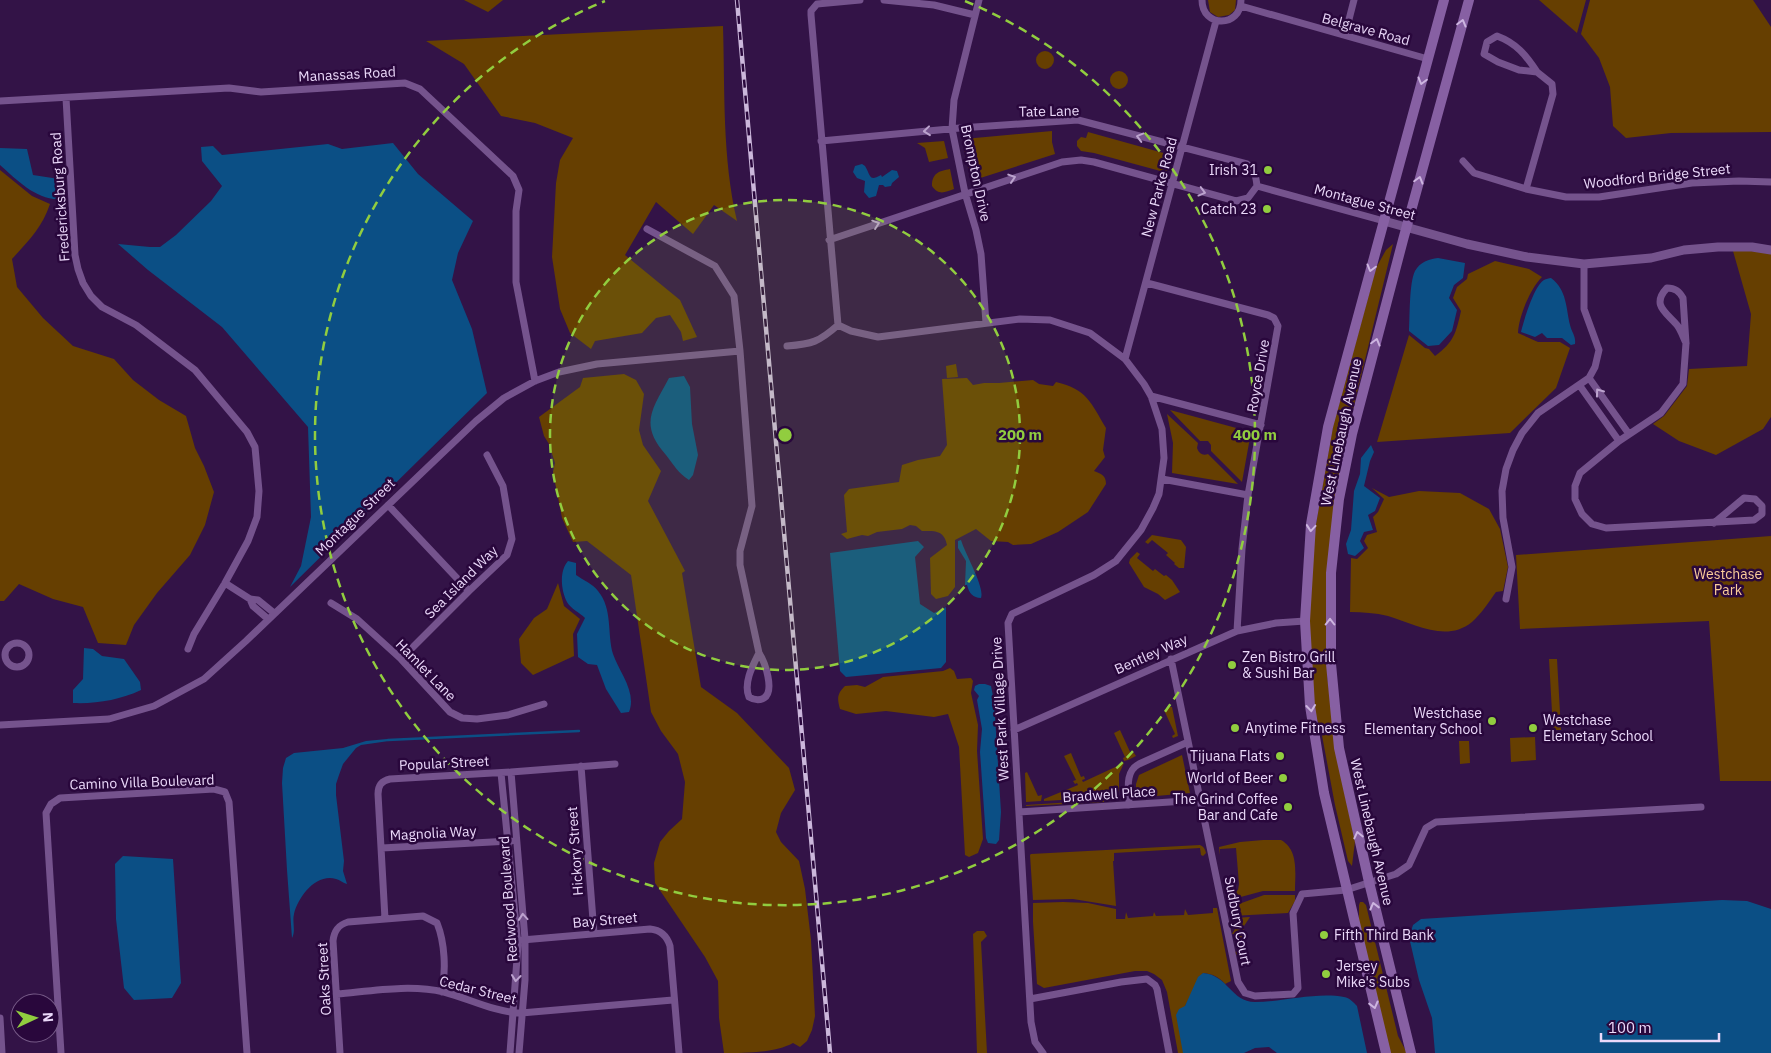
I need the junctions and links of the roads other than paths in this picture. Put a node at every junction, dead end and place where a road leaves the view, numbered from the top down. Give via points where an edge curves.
1 (860, 0) edge
2 (884, 0) edge
3 (979, 0) edge
4 (1202, 0) edge
5 (1354, 0) edge
6 (1444, 0) edge
7 (1469, 0) edge
8 (1241, 3) edge
9 (975, 15) junction
10 (1216, 21) junction
11 (1345, 35) junction
12 (1428, 59) junction
13 (1537, 72) junction
14 (66, 98) junction
15 (0, 101) edge
16 (952, 129) junction
17 (821, 142) junction
18 (1182, 148) junction
19 (1464, 161) dead end
20 (1771, 182) edge
21 (1172, 183) junction
22 (1257, 186) junction
23 (1526, 189) junction
24 (965, 193) junction
25 (1384, 221) junction
26 (1406, 227) junction
27 (647, 229) dead end
28 (829, 240) junction
29 (1771, 250) edge
30 (1584, 264) junction
31 (1147, 283) junction
32 (986, 323) junction
33 (838, 325) junction
34 (1686, 344) junction
35 (787, 346) dead end
36 (740, 351) junction
37 (1125, 359) junction
38 (1589, 378) junction
39 (535, 381) junction
40 (1580, 386) junction
41 (1151, 396) junction
42 (1613, 411) junction
43 (1603, 418) junction
44 (1261, 425) junction
45 (1629, 434) junction
46 (1619, 441) junction
47 (487, 455) dead end
48 (1162, 479) junction
49 (1248, 495) junction
50 (388, 505) junction
51 (1714, 522) junction
52 (225, 583) junction
53 (469, 591) junction
54 (250, 599) junction
55 (1506, 599) dead end
56 (332, 603) dead end
57 (274, 613) junction
58 (268, 619) junction
59 (1305, 621) junction
60 (1237, 631) junction
61 (188, 649) dead end
62 (760, 653) junction
63 (401, 659) junction
64 (1171, 659) junction
65 (544, 704) dead end
66 (0, 725) edge
67 (1014, 730) junction
68 (1188, 742) junction
69 (615, 764) dead end
70 (581, 766) junction
71 (510, 772) junction
72 (501, 773) junction
73 (1200, 800) junction
74 (1129, 805) junction
75 (1702, 806) dead end
76 (1019, 812) junction
77 (508, 841) junction
78 (516, 841) junction
79 (382, 848) junction
80 (1369, 882) junction
81 (1346, 890) junction
82 (385, 919) junction
83 (594, 933) junction
84 (521, 940) junction
85 (442, 992) junction
86 (337, 994) junction
87 (1030, 999) junction
88 (673, 1000) junction
89 (513, 1012) junction
90 (521, 1013) junction
91 (0, 1018) edge
92 (2, 1053) edge
93 (61, 1053) edge
94 (247, 1053) edge
95 (340, 1053) edge
96 (510, 1053) edge
97 (519, 1053) edge
98 (679, 1053) edge
99 (1043, 1053) edge
100 (1169, 1053) edge
101 (1386, 1053) edge
102 (1411, 1053) edge

1 - 17 street via 817,4 811,11
2 - 9 street via 934,5
3 - 9 street, Brompton Drive
4 - 10 street via 1206,14
5 - 11 street
6 - 12 main road, West Linebaugh Avenue
26 -> 7 main road, West Linebaugh Avenue
8 - 10 street via 1238,12 1229,20
8 - 11 street, Belgrave Road via 1293,22
9 - 16 street, Brompton Drive via 954,100
10 - 18 street, New Parke Road
11 - 12 street, Belgrave Road
12 -> 25 main road, West Linebaugh Avenue
13 - 13 street via 1519,70 1484,54 1487,42 1497,36 1511,42
13 - 23 street via 1552,84 1553,94
14 - 15 street, Manassas Road
14 - 39 street, Manassas Road via 229,88 261,92 406,83 420,89 513,176 519,190 516,282
14 - 52 street, Fredericksburg Road via 75,255 83,283 102,307 136,325 195,370 247,432 255,447 259,491 257,517 248,542
16 -> 17 street, Tate Lane
18 -> 16 street, Tate Lane via 1078,120
16 - 24 street, Brompton Drive
17 - 28 street
18 - 21 street, New Parke Road
18 - 22 street, Tate Lane via 1246,164 1252,168
19 - 23 street, Woodford Bridge Street via 1474,173
20 - 23 street, Woodford Bridge Street via 1692,182 1599,197 1566,197
21 -> 22 street via 1236,201 1248,198
24 -> 21 street via 1072,160 1094,162
21 - 31 street, New Parke Road
22 - 25 street, Montague Street
28 -> 24 street
24 - 32 street, Brompton Drive via 981,254
25 - 26 street, Montague Street
25 -> 59 main road, West Linebaugh Avenue via 1320,465 1311,524
26 - 30 street, Montague Street via 1527,257
80 -> 26 main road, West Linebaugh Avenue via 1339,748 1331,664 1331,573 1344,470
27 - 36 street via 715,266 734,296
28 - 33 street
29 - 30 street, Montague Street via 1718,247
30 - 38 street via 1584,309 1600,350
31 - 37 street, New Parke Road
31 - 44 street, Royce Drive via 1274,318 1278,332
32 - 33 street, West Park Village Drive via 878,337
32 - 37 street, West Park Village Drive via 1050,320 1090,333
33 - 35 street via 809,345
34 - 34 street via 1683,298 1680,292 1666,288 1660,302
34 - 45 street via 1683,384 1661,413
36 - 39 street, Montague Street via 597,364
36 - 62 street via 752,506 740,551 740,565
37 - 41 street, West Park Village Drive
38 - 40 street
42 -> 38 street
39 - 50 street, Montague Street via 504,398 476,421
40 - 43 street
40 - 55 street via 1538,413 1522,433 1506,469 1502,491 1503,518 1512,567
41 - 44 street
41 - 48 street, West Park Village Drive via 1164,444
42 - 43 street
42 - 45 street
43 - 46 street
44 - 49 street, Royce Drive
45 - 46 street
46 - 51 street via 1580,473 1575,486 1575,500 1592,524 1624,528
47 - 53 street, Sea Island Way via 502,486 512,539 503,561
48 - 49 street
48 - 67 street, West Park Village Drive via 1153,508 1141,530 1116,560 1094,575 1012,614 1008,623
49 - 60 street, Royce Drive
50 - 53 street
50 - 57 street, Montague Street
51 - 51 street via 1744,498 1755,499 1762,506 1762,514 1754,520
52 - 54 street
52 - 61 street, Fredericksburg Road
53 - 63 street, Sea Island Way
54 - 57 street via 258,600
54 - 58 street
56 - 63 street, Hamlet Lane via 357,619
57 - 58 street, Montague Street
58 - 66 street, Montague Street via 204,679 154,706 110,719
59 - 60 street, Bentley Way
59 -> 81 main road, West Linebaugh Avenue via 1316,746
60 - 64 street, Bentley Way
62 - 62 street via 747,685 749,697 758,700 768,694 769,688
63 - 65 street, Hamlet Lane via 450,712 462,718 508,716
64 - 67 street, Bentley Way
64 - 68 street, Sudbury Court
67 - 76 street, West Park Village Drive
68 - 73 street, Sudbury Court
68 - 74 street via 1132,770 1129,774
69 - 70 street, Popular Street
70 - 71 street, Popular Street
70 - 83 street, Hickory Street
71 - 72 street, Popular Street
71 - 78 street, Redwood Boulevard
72 - 77 street, Redwood Boulevard
72 - 79 street, Popular Street via 384,781 378,789
73 - 74 street, Bradwell Place
73 - 81 street, Sudbury Court via 1238,982 1244,993 1255,996 1296,992 1293,913 1302,894
74 - 76 street, Bradwell Place
75 - 80 street via 1436,822 1426,828 1410,865 1396,874
76 - 87 street, West Park Village Drive
77 - 78 street, Magnolia Way
77 - 79 street, Magnolia Way
77 - 84 street, Redwood Boulevard
84 -> 78 street, Redwood Boulevard
79 - 82 street, Popular Street
80 - 81 street
102 -> 80 main road, West Linebaugh Avenue
81 -> 101 main road, West Linebaugh Avenue
82 - 85 street, Oaks Street via 423,916 437,923 442,934 445,979
82 - 86 street, Oaks Street via 348,922 336,930 333,941
83 - 84 street, Bay Street
83 - 88 street, Bay Street via 650,929 662,933 670,946
84 -> 89 street, Redwood Boulevard
84 - 90 street, Redwood Boulevard via 525,980
85 - 86 street, Cedar Street via 410,989
85 - 89 street, Cedar Street
86 - 95 street, Oaks Street
87 - 99 street, West Park Village Drive via 1035,1042
87 - 100 street via 1147,979 1157,989
88 - 90 street, Cedar Street
88 - 98 street, Bay Street
89 - 90 street, Cedar Street
89 - 96 street, Redwood Boulevard
90 - 97 street, Redwood Boulevard
91 - 92 street
93 - 94 street, Camino Villa Boulevard via 46,813 51,804 60,798 214,789 225,792 229,802

